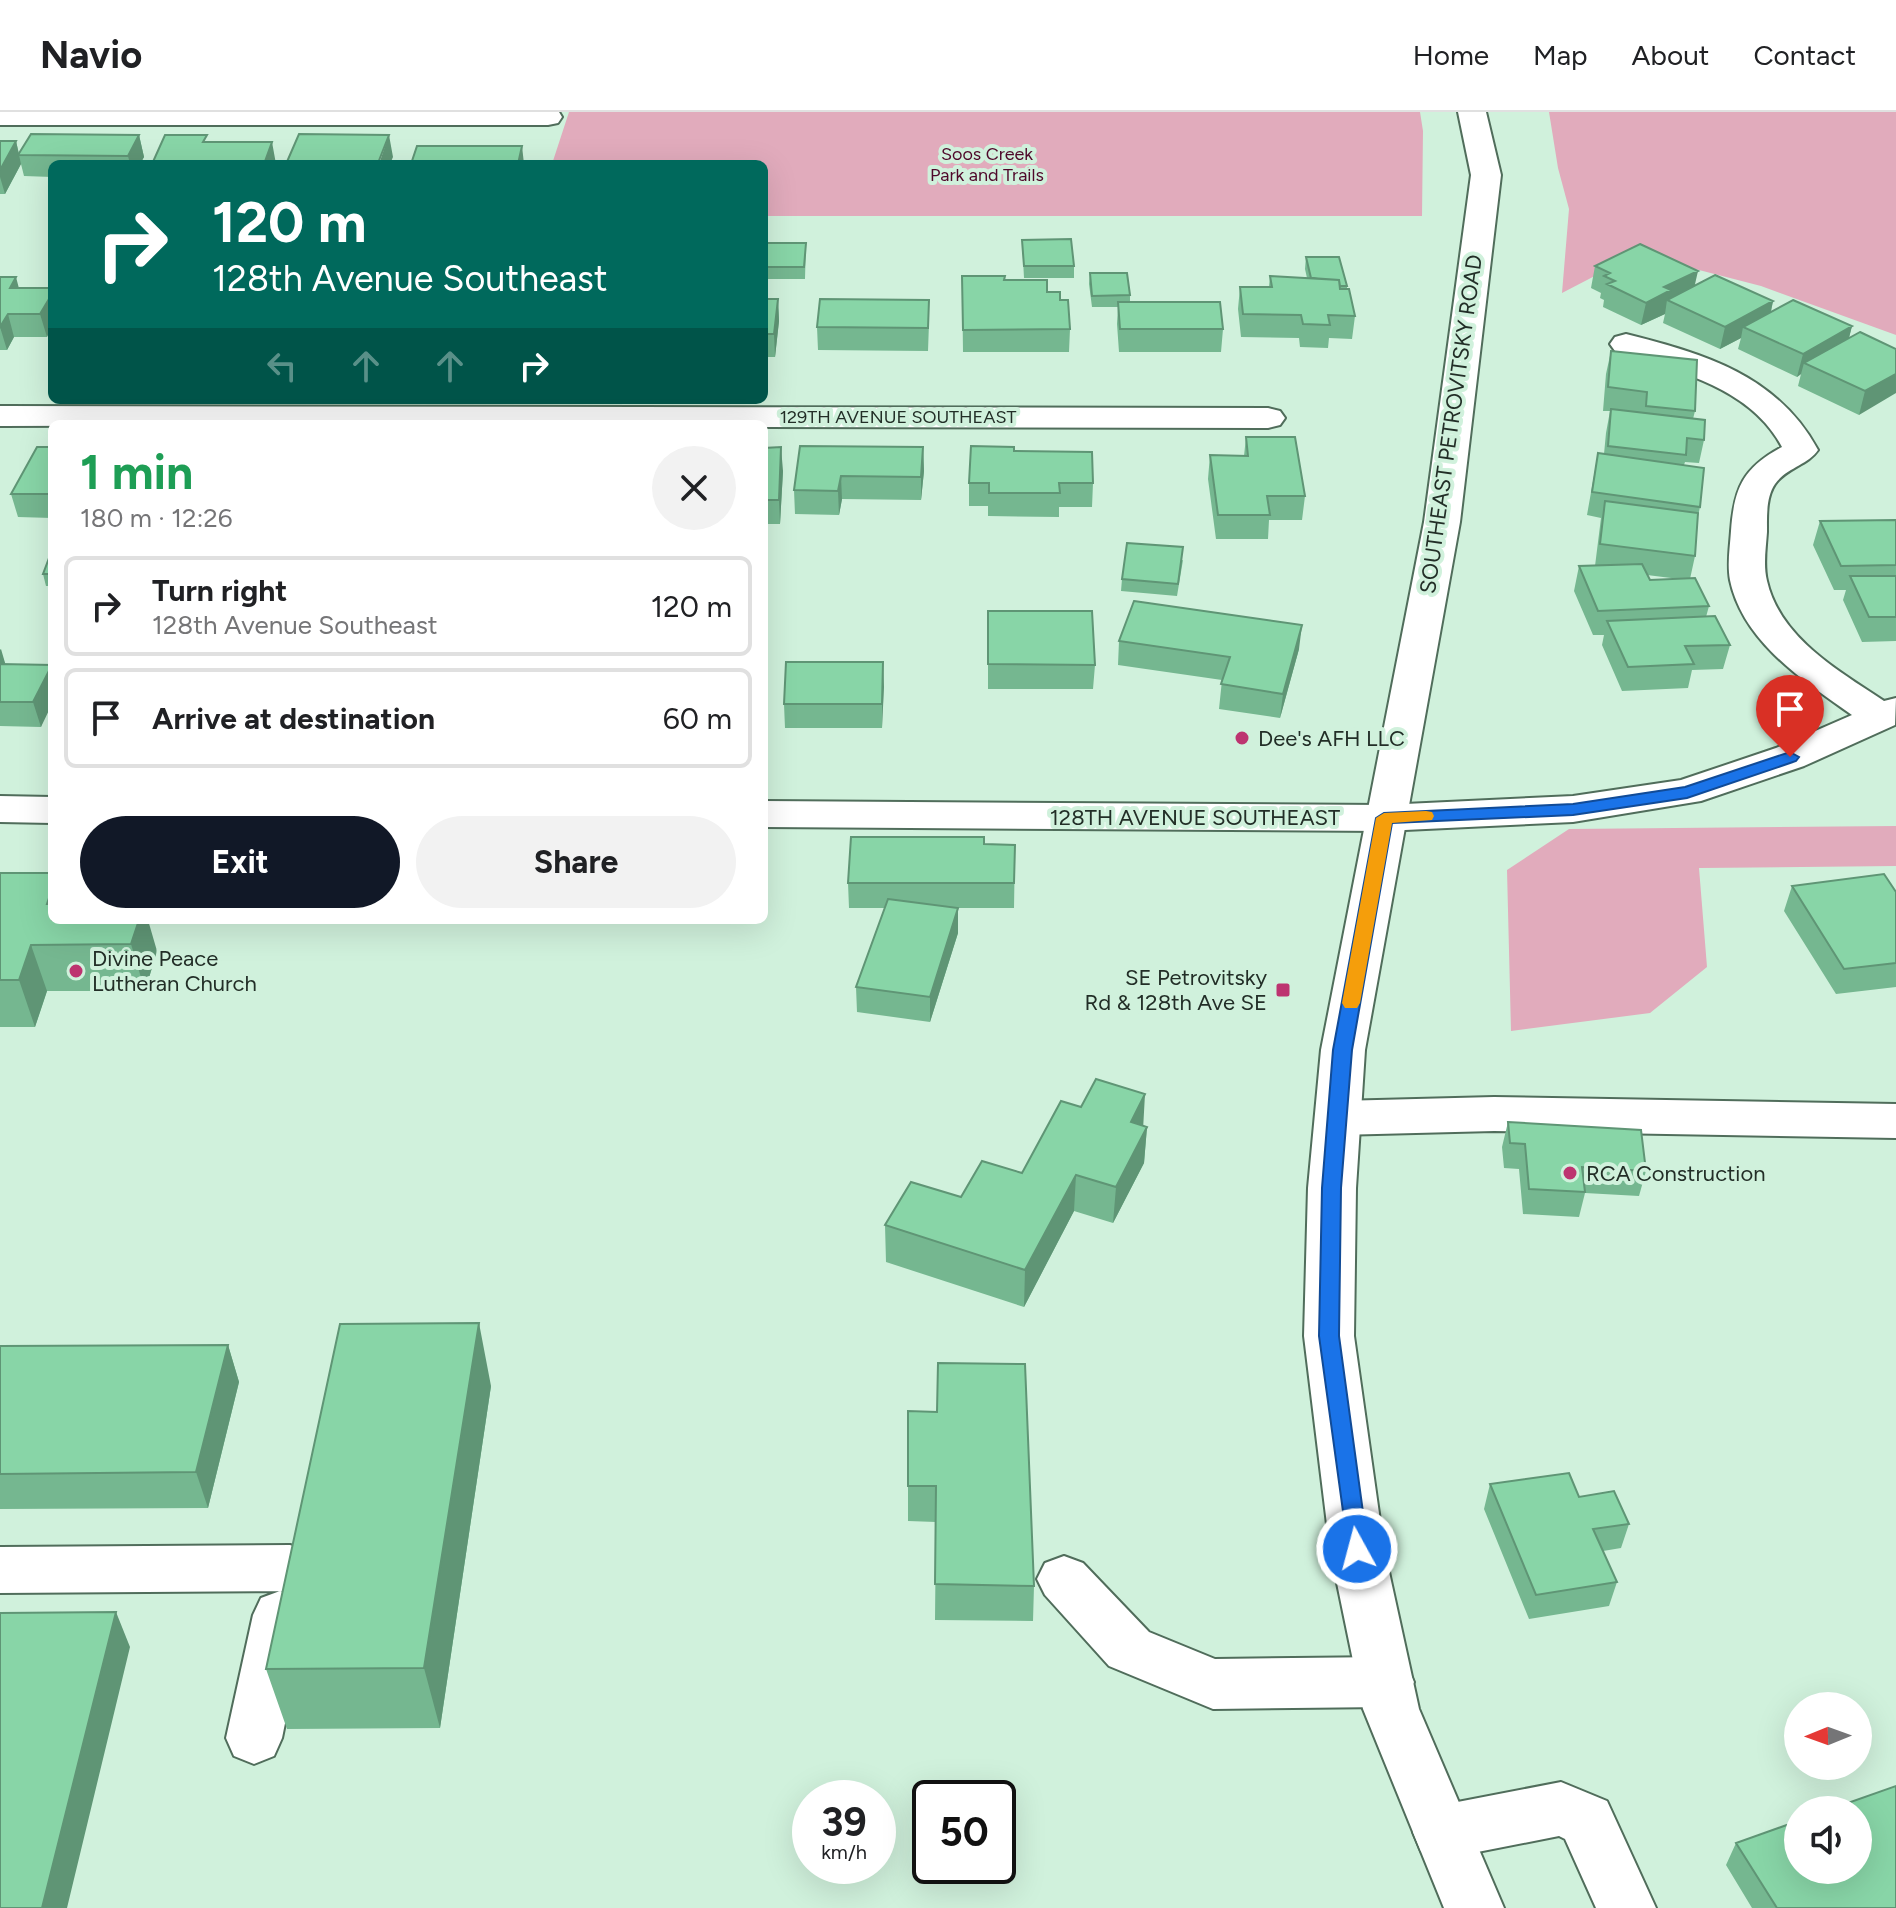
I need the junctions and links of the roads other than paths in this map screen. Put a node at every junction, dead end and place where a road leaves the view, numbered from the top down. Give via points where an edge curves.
1 (1472, 112) edge
2 (0, 117) edge
3 (548, 117) dead end
4 (1626, 344) dead end
5 (0, 416) edge
6 (1268, 418) dead end
7 (1888, 714) edge
8 (0, 809) edge
9 (48, 810) edge
10 (768, 814) edge
11 (1384, 818) junction
12 (1338, 1118) junction
13 (1896, 1121) edge
14 (0, 1570) edge
15 (1064, 1579) dead end
16 (1386, 1682) junction
17 (254, 1738) dead end
18 (1442, 1832) junction
19 (1474, 1908) edge
20 (1626, 1908) edge

1 - 11 street, SOUTHEAST PETROVITSKY ROAD via 1486,175 1442,522
2 - 3 street
4 - 7 street via 1720,376 1767,402 1793,430 1801,450 1768,468 1749,501 1748,581 1763,616 1793,654
5 - 6 street, 129TH AVENUE SOUTHEAST
7 - 11 street, 128TH AVENUE SOUTHEAST via 1790,757 1687,792 1573,809
8 - 9 street
10 - 11 street, 128TH AVENUE SOUTHEAST
11 - 12 street, SOUTHEAST PETROVITSKY ROAD via 1343,1050
12 - 13 street via 1494,1114
12 - 16 street, SOUTHEAST PETROVITSKY ROAD via 1329,1336 1357,1549
14 - 17 street via 295,1545
15 - 16 street via 1129,1649 1213,1684
16 - 18 street, SOUTHEAST PETROVITSKY ROAD via 1391,1709
18 - 19 street, SOUTHEAST PETROVITSKY ROAD
18 - 20 street via 1561,1809 1586,1820

